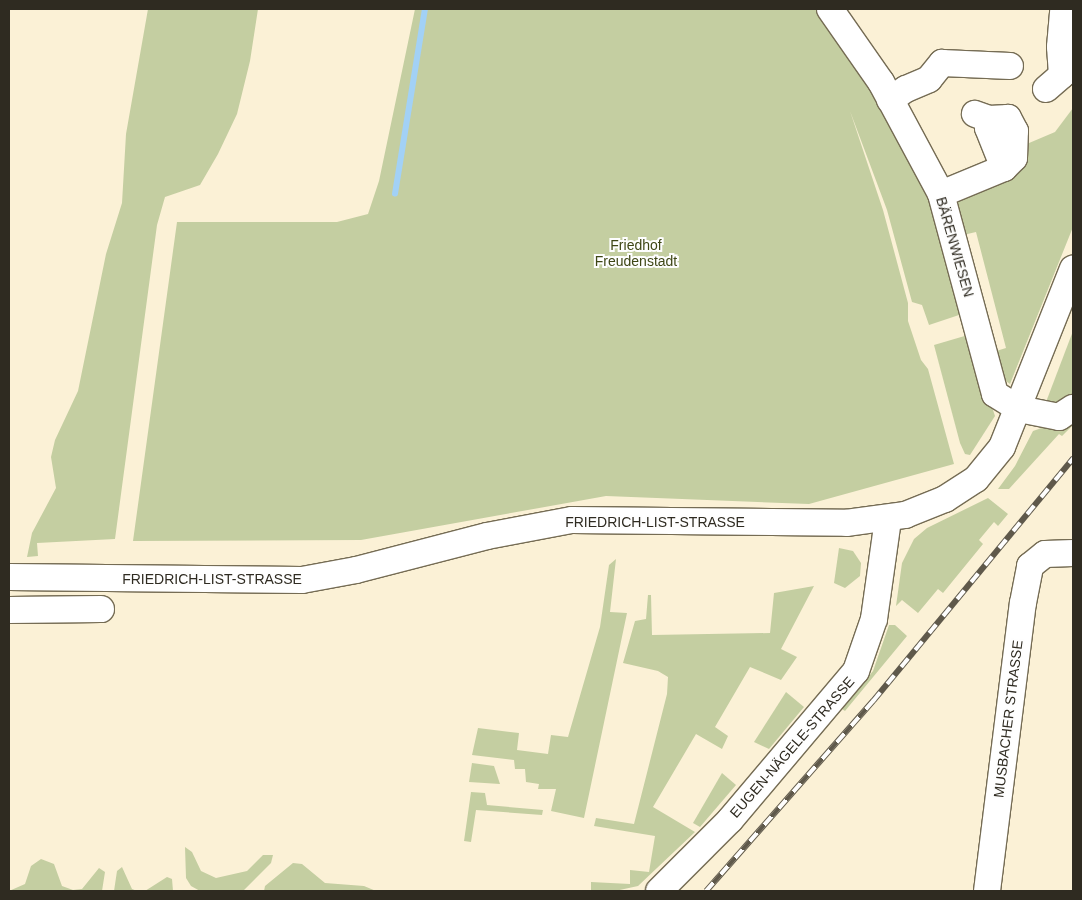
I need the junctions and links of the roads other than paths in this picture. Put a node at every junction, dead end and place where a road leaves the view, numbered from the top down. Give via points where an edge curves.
1 (830, 9) edge
2 (1063, 9) edge
3 (1010, 66) dead end
4 (1046, 89) dead end
5 (890, 100) junction
6 (982, 117) dead end
7 (941, 194) junction
8 (1073, 269) edge
9 (1073, 408) edge
10 (1019, 409) junction
11 (888, 519) junction
12 (1073, 553) edge
13 (9, 577) edge
14 (100, 609) dead end
15 (9, 610) edge
16 (659, 891) edge
17 (987, 891) edge

1 - 5 street, BÄRENWIESEN
2 - 4 street via 1062,75
3 - 5 street via 942,63 929,80
5 - 7 street, BÄRENWIESEN
6 - 7 street via 1004,168
7 - 10 street, BÄRENWIESEN via 995,394
8 - 10 street, FRIEDRICH-LIST-STRASSE
9 - 10 street, BÄRENWIESEN via 1059,418
10 - 11 street, FRIEDRICH-LIST-STRASSE via 1002,447 976,479 945,499
11 - 13 street, FRIEDRICH-LIST-STRASSE via 846,523 572,520 487,536 356,570 302,580
11 - 16 street, EUGEN-NÄGELE-STRASSE via 874,618 856,671 730,820
12 - 17 street, MUSBACHER STRASSE via 1045,554 1030,566
14 - 15 street

